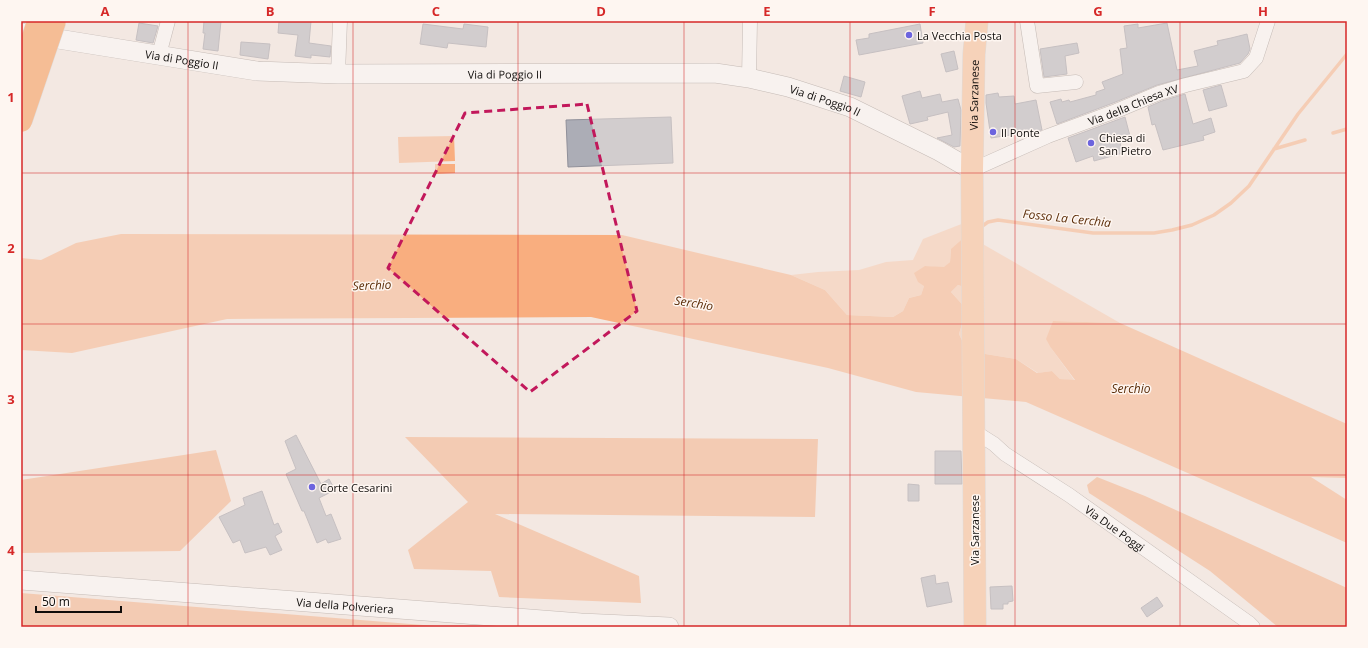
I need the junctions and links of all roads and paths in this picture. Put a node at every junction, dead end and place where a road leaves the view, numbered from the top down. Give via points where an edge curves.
1 (38, 21) edge
2 (55, 21) edge
3 (168, 21) edge
4 (340, 21) edge
5 (750, 21) edge
6 (977, 21) edge
7 (1026, 21) edge
8 (1268, 21) edge
9 (21, 33) edge
10 (159, 56) junction
11 (21, 73) edge
12 (338, 74) junction
13 (749, 78) junction
14 (1076, 82) dead end
15 (21, 121) edge
16 (972, 170) junction
17 (975, 432) junction
18 (21, 580) edge
19 (669, 627) edge
20 (975, 627) edge
21 (1253, 627) edge

1 - 11 highway, bridge
2 - 15 highway, bridge
3 - 10 street
4 - 12 street
5 - 13 street
6 - 16 main road, Via Sarzanese
7 - 14 street via 1037,86
8 - 16 street, Via della Chiesa XV via 1256,58 1244,71 1159,93 1048,136
9 - 10 main road, Via di Poggio II
10 - 12 main road, Via di Poggio II via 257,71
12 - 13 main road, Via di Poggio II via 715,73
13 - 16 main road, Via di Poggio II via 788,87 850,107
16 - 17 main road, Via Sarzanese
17 - 20 main road, Via Sarzanese
17 - 21 street, Via Due Poggi via 1069,495
18 - 19 main road, Via della Polveriera via 581,623

